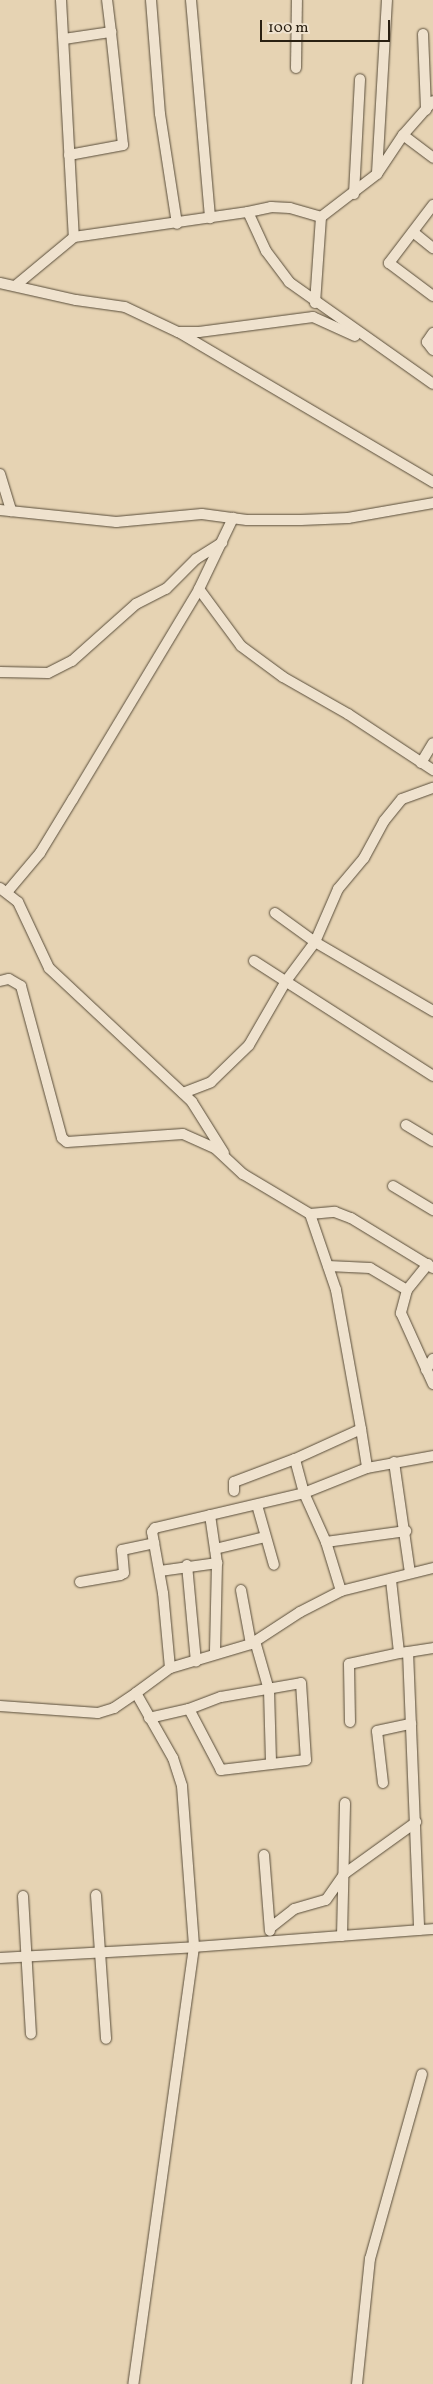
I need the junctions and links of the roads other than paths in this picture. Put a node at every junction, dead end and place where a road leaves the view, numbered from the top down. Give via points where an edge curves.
1 (61, 0) edge
2 (107, 0) edge
3 (151, 0) edge
4 (191, 0) edge
5 (297, 0) edge
6 (387, 0) edge
7 (111, 32) junction
8 (423, 34) dead end
9 (64, 39) junction
10 (296, 68) dead end
11 (360, 78) dead end
12 (433, 100) edge
13 (426, 110) junction
14 (403, 135) junction
15 (69, 155) junction
16 (433, 158) edge
17 (376, 174) junction
18 (354, 194) junction
19 (433, 205) edge
20 (248, 212) junction
21 (322, 217) junction
22 (210, 218) junction
23 (177, 224) junction
24 (413, 232) junction
25 (74, 237) junction
26 (433, 248) edge
27 (0, 282) edge
28 (15, 286) junction
29 (433, 296) edge
30 (315, 303) junction
31 (178, 332) junction
32 (433, 333) edge
33 (368, 339) junction
34 (433, 350) edge
35 (433, 384) edge
36 (0, 474) edge
37 (433, 482) edge
38 (433, 503) edge
39 (0, 510) edge
40 (11, 510) junction
41 (233, 518) junction
42 (222, 543) junction
43 (199, 589) junction
44 (0, 672) edge
45 (433, 743) edge
46 (421, 763) junction
47 (433, 770) edge
48 (433, 788) edge
49 (4, 890) edge
50 (275, 913) dead end
51 (315, 942) junction
52 (254, 961) dead end
53 (0, 981) edge
54 (286, 981) junction
55 (433, 1011) edge
56 (433, 1076) edge
57 (183, 1093) junction
58 (406, 1125) dead end
59 (433, 1141) edge
60 (230, 1162) junction
61 (393, 1186) dead end
62 (433, 1210) edge
63 (310, 1214) junction
64 (328, 1266) junction
65 (430, 1266) edge
66 (407, 1290) junction
67 (433, 1359) edge
68 (426, 1370) junction
69 (433, 1384) edge
70 (361, 1429) junction
71 (433, 1456) edge
72 (295, 1459) junction
73 (394, 1462) junction
74 (367, 1468) junction
75 (234, 1490) dead end
76 (304, 1493) junction
77 (257, 1505) junction
78 (210, 1515) junction
79 (406, 1531) junction
80 (265, 1537) junction
81 (326, 1542) junction
82 (154, 1543) junction
83 (216, 1549) junction
84 (217, 1563) junction
85 (187, 1565) junction
86 (274, 1565) dead end
87 (433, 1568) edge
88 (160, 1571) junction
89 (410, 1574) junction
90 (390, 1580) junction
91 (80, 1582) dead end
92 (241, 1590) dead end
93 (340, 1591) junction
94 (253, 1643) junction
95 (433, 1648) edge
96 (404, 1652) junction
97 (215, 1654) junction
98 (196, 1662) junction
99 (170, 1668) junction
100 (269, 1690) junction
101 (136, 1693) junction
102 (0, 1706) edge
103 (189, 1710) junction
104 (149, 1718) junction
105 (350, 1722) dead end
106 (411, 1724) junction
107 (271, 1763) junction
108 (383, 1783) dead end
109 (345, 1804) dead end
110 (416, 1822) junction
111 (264, 1854) dead end
112 (344, 1874) junction
113 (96, 1894) dead end
114 (23, 1896) dead end
115 (270, 1928) junction
116 (433, 1929) edge
117 (419, 1930) junction
118 (342, 1936) junction
119 (270, 1940) junction
120 (194, 1947) junction
121 (102, 1952) junction
122 (28, 1956) junction
123 (0, 1958) edge
124 (31, 2034) dead end
125 (106, 2039) dead end
126 (422, 2074) dead end
127 (133, 2384) edge
128 (357, 2384) edge

1 - 9 street
2 - 7 street
3 - 23 street via 160,114
4 - 22 street
5 - 10 street
6 - 17 street
7 - 9 street
7 - 15 street via 123,145
8 - 13 street
9 - 15 street
11 - 18 street
12 - 13 street
13 - 14 street
14 - 16 street
14 - 17 street
15 - 25 street
17 - 18 street
18 - 21 street
19 - 24 street
20 - 21 street via 271,207 290,208
20 - 22 street
20 - 30 street via 277,269
21 - 30 street
22 - 23 street
23 - 25 street
24 - 26 street
24 - 29 street via 389,263
25 - 28 street
27 - 28 street
28 - 31 street via 125,307
30 - 33 street
31 - 33 street via 194,333 313,317
31 - 37 street
32 - 34 street via 427,342
33 - 35 street
36 - 40 street
38 - 41 street via 348,518
39 - 40 street
40 - 41 street via 116,522 202,514
41 - 42 street
42 - 43 street
42 - 44 street via 196,559 166,590 136,604 72,661 48,673
43 - 46 street via 241,646 283,677 348,714
43 - 49 street via 40,853
45 - 46 street
46 - 47 street
48 - 51 street via 396,805 364,858 338,889
49 - 57 street via 18,902 49,968
50 - 51 street
51 - 54 street
51 - 55 street
52 - 54 street
53 - 60 street via 10,979 22,986 62,1138 67,1142 183,1134 216,1149
54 - 56 street
54 - 57 street via 249,1045 211,1082
57 - 60 street
58 - 59 street
60 - 63 street via 270,1192
61 - 62 street
63 - 64 street
63 - 65 street via 335,1212 351,1218
64 - 66 street via 379,1271
64 - 70 street via 354,1377
65 - 66 street
66 - 68 street via 401,1313
67 - 68 street
68 - 69 street
70 - 72 street
70 - 74 street
71 - 73 street
72 - 75 street via 234,1482
72 - 76 street
73 - 74 street
73 - 79 street
74 - 76 street
76 - 77 street
76 - 81 street
77 - 78 street
77 - 80 street
78 - 82 street via 155,1528 152,1532
78 - 83 street
79 - 81 street
79 - 89 street
80 - 83 street
80 - 86 street
81 - 93 street
82 - 88 street
82 - 91 street via 122,1550 124,1573
83 - 84 street
84 - 85 street
84 - 97 street
85 - 88 street
85 - 98 street
87 - 89 street
88 - 99 street
89 - 90 street
90 - 93 street
90 - 96 street
92 - 94 street
93 - 94 street
94 - 97 street
94 - 100 street
95 - 96 street
96 - 105 street via 349,1664
96 - 106 street
97 - 98 street
98 - 99 street
99 - 101 street
100 - 103 street via 221,1697
100 - 107 street
100 - 107 street via 294,1682 304,1685 308,1750 306,1760
101 - 102 street via 98,1713
101 - 104 street
103 - 104 street
103 - 107 street via 221,1770
104 - 120 street via 173,1758 182,1786
106 - 108 street via 377,1731
106 - 110 street
109 - 112 street
110 - 112 street
110 - 117 street
111 - 115 street
112 - 115 street via 326,1900 294,1909
112 - 118 street
113 - 121 street
114 - 122 street
115 - 119 street
116 - 117 street
117 - 118 street
118 - 119 street
119 - 120 street
120 - 121 street
120 - 127 street
121 - 122 street
121 - 125 street
122 - 123 street
122 - 124 street
126 - 128 street via 375,2243

